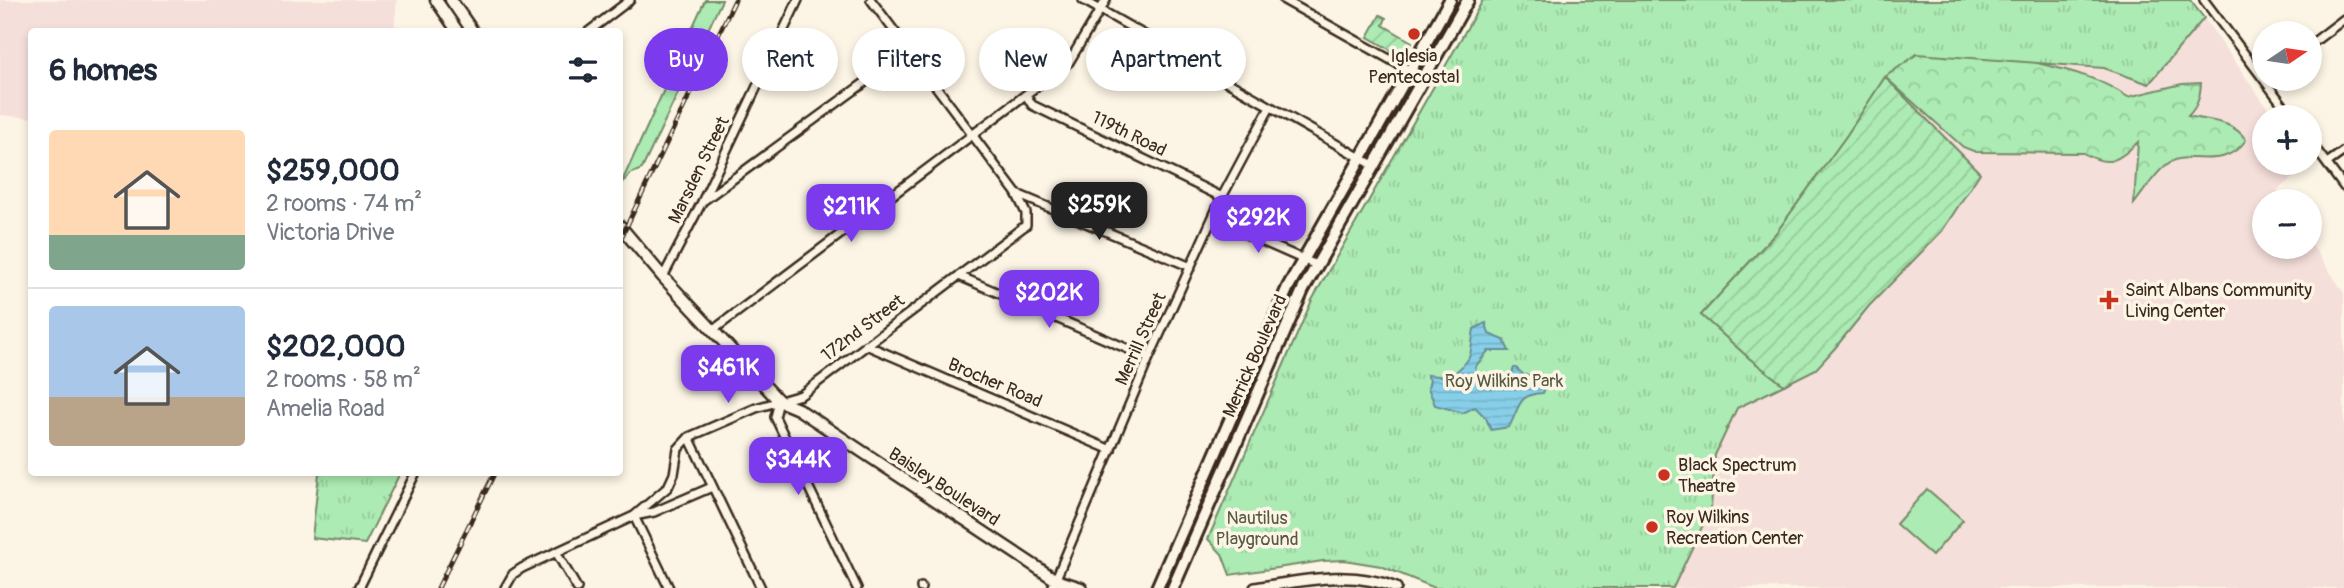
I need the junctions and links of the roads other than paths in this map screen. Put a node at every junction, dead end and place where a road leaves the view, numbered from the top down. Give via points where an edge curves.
1 (630, 0) edge
2 (871, 0) edge
3 (1083, 0) edge
4 (1106, 0) edge
5 (1284, 0) edge
6 (1450, 0) edge
7 (1468, 0) edge
8 (2204, 0) edge
9 (452, 1) edge
10 (798, 2) edge
11 (439, 4) edge
12 (1100, 10) junction
13 (2344, 19) edge
14 (455, 28) edge
15 (470, 28) edge
16 (593, 28) edge
17 (891, 28) edge
18 (2322, 36) edge
19 (2252, 62) edge
20 (1410, 72) junction
21 (1423, 78) junction
22 (853, 91) edge
23 (938, 91) edge
24 (1026, 95) junction
25 (1270, 107) junction
26 (972, 135) junction
27 (2344, 151) edge
28 (2322, 157) edge
29 (1359, 159) junction
30 (2327, 163) junction
31 (1373, 165) junction
32 (2344, 187) edge
33 (1016, 193) junction
34 (1222, 197) junction
35 (702, 202) junction
36 (1212, 219) junction
37 (623, 230) edge
38 (1302, 259) junction
39 (1316, 265) junction
40 (1191, 267) junction
41 (959, 276) junction
42 (663, 277) junction
43 (712, 331) junction
44 (866, 345) junction
45 (1150, 358) junction
46 (779, 401) junction
47 (689, 437) junction
48 (1111, 450) junction
49 (414, 476) edge
50 (712, 487) junction
51 (634, 516) junction
52 (556, 552) junction
53 (1054, 584) edge
54 (359, 588) edge
55 (505, 588) edge
56 (577, 588) edge
57 (669, 588) edge
58 (761, 588) edge
59 (857, 588) edge
60 (1082, 588) edge
61 (1157, 588) edge
62 (1173, 588) edge
63 (1255, 588) edge
64 (1396, 588) edge

1 - 16 street
2 - 17 street
3 - 12 street
4 - 12 street
5 - 20 street
6 - 20 main road, Merrick Boulevard
7 - 21 main road, Merrick Boulevard
8 - 19 street
9 - 11 street
9 - 15 main road
10 - 35 street, Marsden Street
11 - 14 main road
12 - 24 street via 1069,62
12 - 25 street
13 - 18 street
20 - 21 street
20 - 29 main road, Merrick Boulevard
21 - 31 main road, Merrick Boulevard
22 - 35 street
23 - 26 street
24 - 26 street
24 - 34 street, 119th Road via 1032,105
25 - 29 street
25 - 34 street, Merrill Street
26 - 33 street
26 - 43 street
27 - 30 street
28 - 30 street
29 - 31 street
29 - 38 main road, Merrick Boulevard
30 - 32 street
31 - 39 main road, Merrick Boulevard
33 - 40 street
33 - 41 street, 172nd Street via 1026,213 1026,225
34 - 36 street, Merrill Street
35 - 42 street, Marsden Street
36 - 38 street
36 - 40 street, Merrill Street
37 - 42 main road, Baisley Boulevard
38 - 39 street
38 - 61 main road, Merrick Boulevard
39 - 62 main road, Merrick Boulevard
40 - 45 street, Merrill Street
41 - 44 street, 172nd Street
41 - 45 street
42 - 43 main road, Baisley Boulevard
43 - 46 main road, Baisley Boulevard
44 - 46 street, 172nd Street via 801,395
44 - 48 street, Brocher Road
45 - 48 street, Merrill Street
46 - 47 street, 172nd Street
46 - 53 main road, Baisley Boulevard
46 - 59 street via 775,417
47 - 50 street
47 - 51 street via 678,449 668,487
48 - 53 street, Merrill Street
49 - 54 street
50 - 51 street
50 - 58 street
51 - 52 street
51 - 57 street
52 - 55 street via 513,574
52 - 56 street
53 - 60 main road, Baisley Boulevard
63 - 64 street via 1353,577

